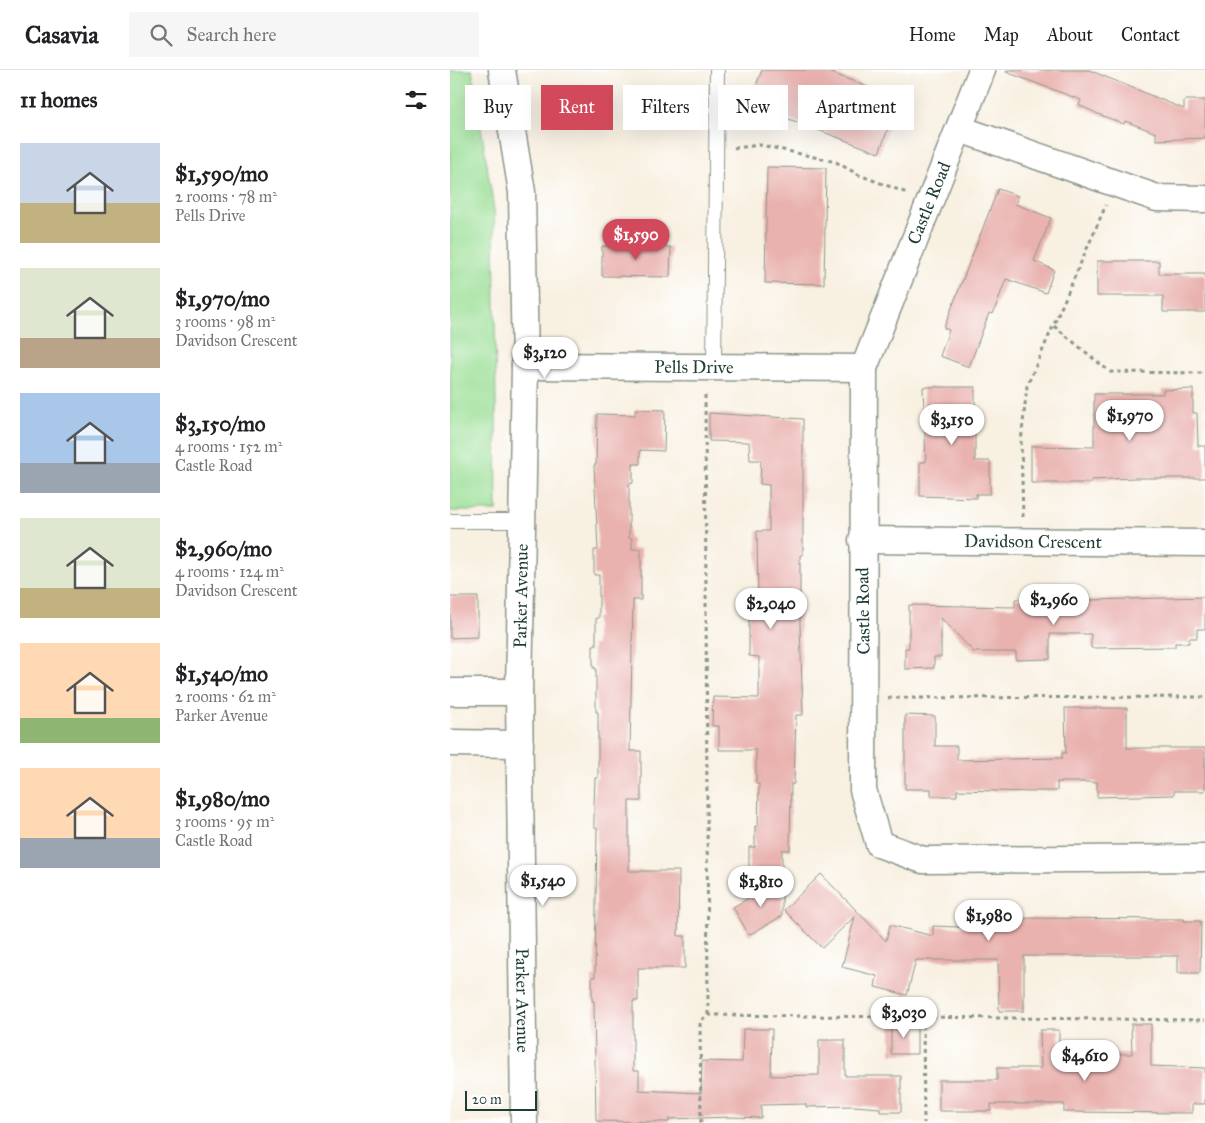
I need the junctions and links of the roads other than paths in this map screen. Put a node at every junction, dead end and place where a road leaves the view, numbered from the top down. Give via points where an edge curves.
1 (502, 70) edge
2 (717, 70) edge
3 (982, 70) edge
4 (960, 129) junction
5 (1205, 200) edge
6 (525, 366) junction
7 (709, 367) junction
8 (864, 368) junction
9 (450, 521) edge
10 (523, 521) junction
11 (862, 540) junction
12 (1205, 542) edge
13 (450, 692) edge
14 (519, 692) junction
15 (450, 742) edge
16 (520, 744) junction
17 (1205, 858) edge
18 (524, 1123) edge

1 - 6 street, Parker Avenue via 522,192
2 - 7 lane
3 - 4 street, Castle Road
4 - 5 street via 1157,198
4 - 8 street, Castle Road
6 - 7 street, Pells Drive
6 - 10 street, Parker Avenue
7 - 8 street, Pells Drive
8 - 11 street, Castle Road
9 - 10 lane
10 - 14 street, Parker Avenue
11 - 12 street, Davidson Crescent
11 - 17 street, Castle Road via 863,790 879,844 923,860
13 - 14 street
14 - 16 street, Parker Avenue
15 - 16 street
16 - 18 street, Parker Avenue

